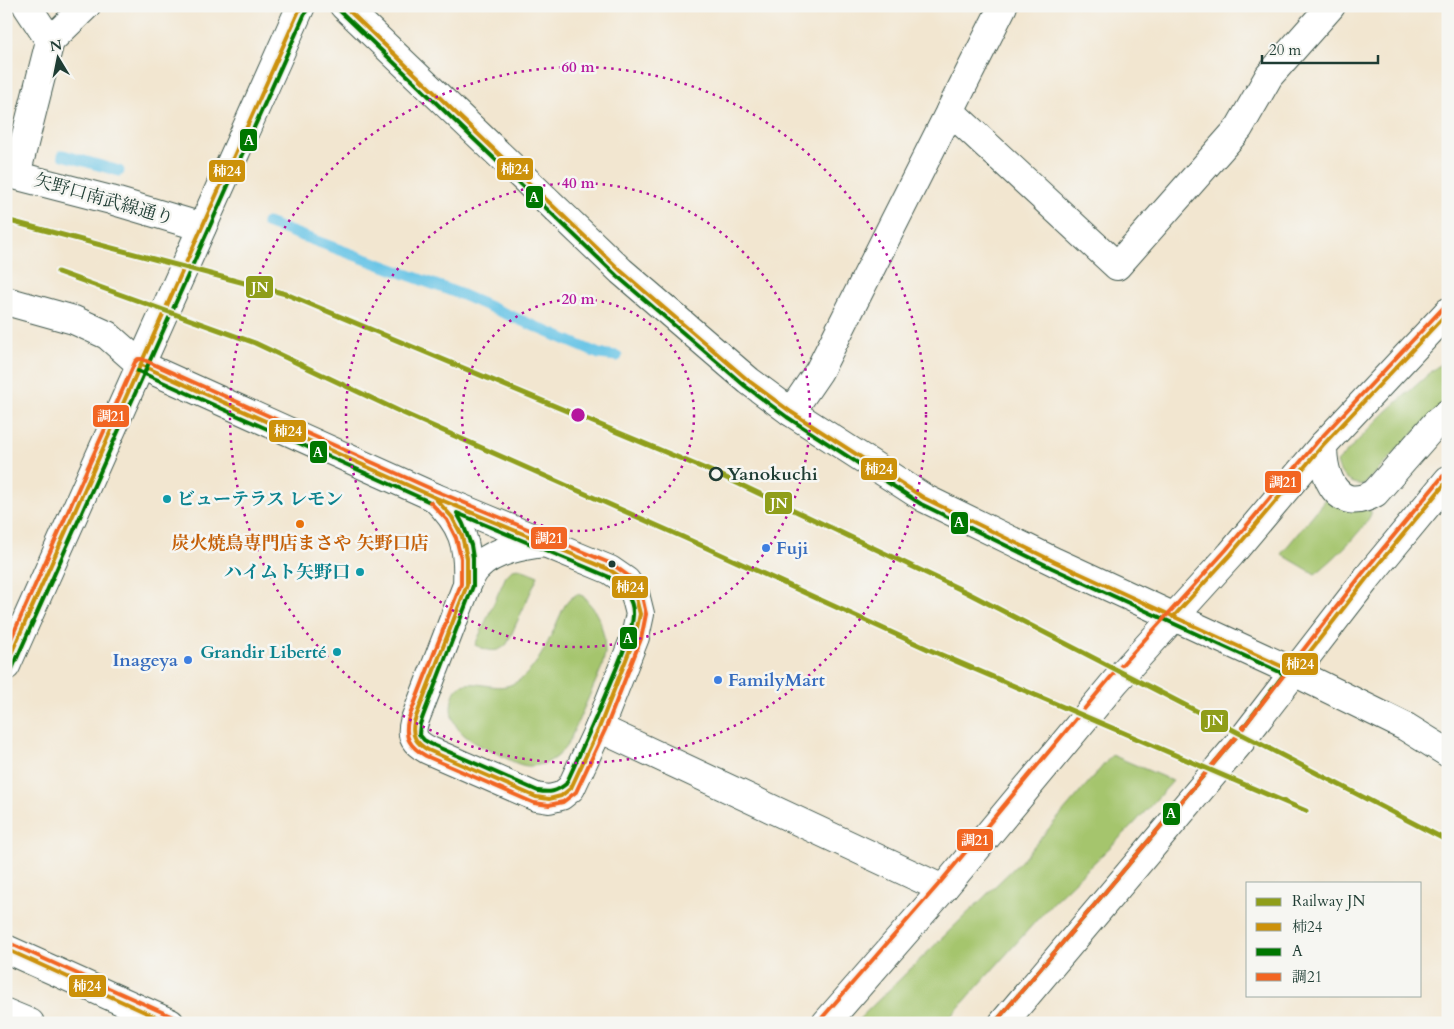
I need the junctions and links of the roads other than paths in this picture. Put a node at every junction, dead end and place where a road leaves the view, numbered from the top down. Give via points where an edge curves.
1 (27, 6) edge
2 (86, 6) edge
3 (301, 6) edge
4 (344, 6) edge
5 (1003, 6) edge
6 (1331, 6) edge
7 (50, 41) junction
8 (950, 111) junction
9 (11, 174) edge
10 (202, 227) junction
11 (6, 301) edge
12 (1448, 312) edge
13 (1448, 319) edge
14 (1425, 336) junction
15 (141, 365) junction
16 (791, 412) junction
17 (1448, 413) edge
18 (1323, 446) junction
19 (1448, 480) edge
20 (434, 497) junction
21 (545, 543) junction
22 (467, 585) junction
23 (1173, 617) junction
24 (6, 666) edge
25 (1294, 672) junction
26 (599, 728) junction
27 (1448, 753) edge
28 (943, 889) junction
29 (6, 949) edge
30 (6, 1012) edge
31 (30, 1023) edge
32 (170, 1023) edge
33 (826, 1023) edge
34 (1003, 1023) edge

1 - 7 street
2 - 7 street
3 - 10 street
4 - 16 street via 621,272 749,381
5 - 8 street
6 - 8 street via 1269,76 1239,128 1118,266
7 - 9 street
8 - 16 street via 819,371
9 - 10 street, 矢野口南武線通り
10 - 15 street
11 - 15 street via 74,320 107,335
12 - 14 street
13 - 14 street
14 - 18 street
15 - 20 street
15 - 24 street
16 - 23 street via 924,498
17 - 18 street via 1375,493 1364,499 1348,498 1336,492 1324,467
18 - 23 street
19 - 25 street
20 - 21 street
20 - 22 street via 449,511 465,543
21 - 22 street via 528,544 489,559 475,570
21 - 26 street via 610,570 626,581 635,594 640,614 635,637
22 - 26 street via 414,722 412,735 415,741 428,750 536,797 549,799 561,796 571,788
23 - 25 street
23 - 28 street via 1114,682
25 - 27 street via 1406,727
25 - 34 street via 1241,740
26 - 28 street
28 - 33 street
29 - 32 street
30 - 31 street

